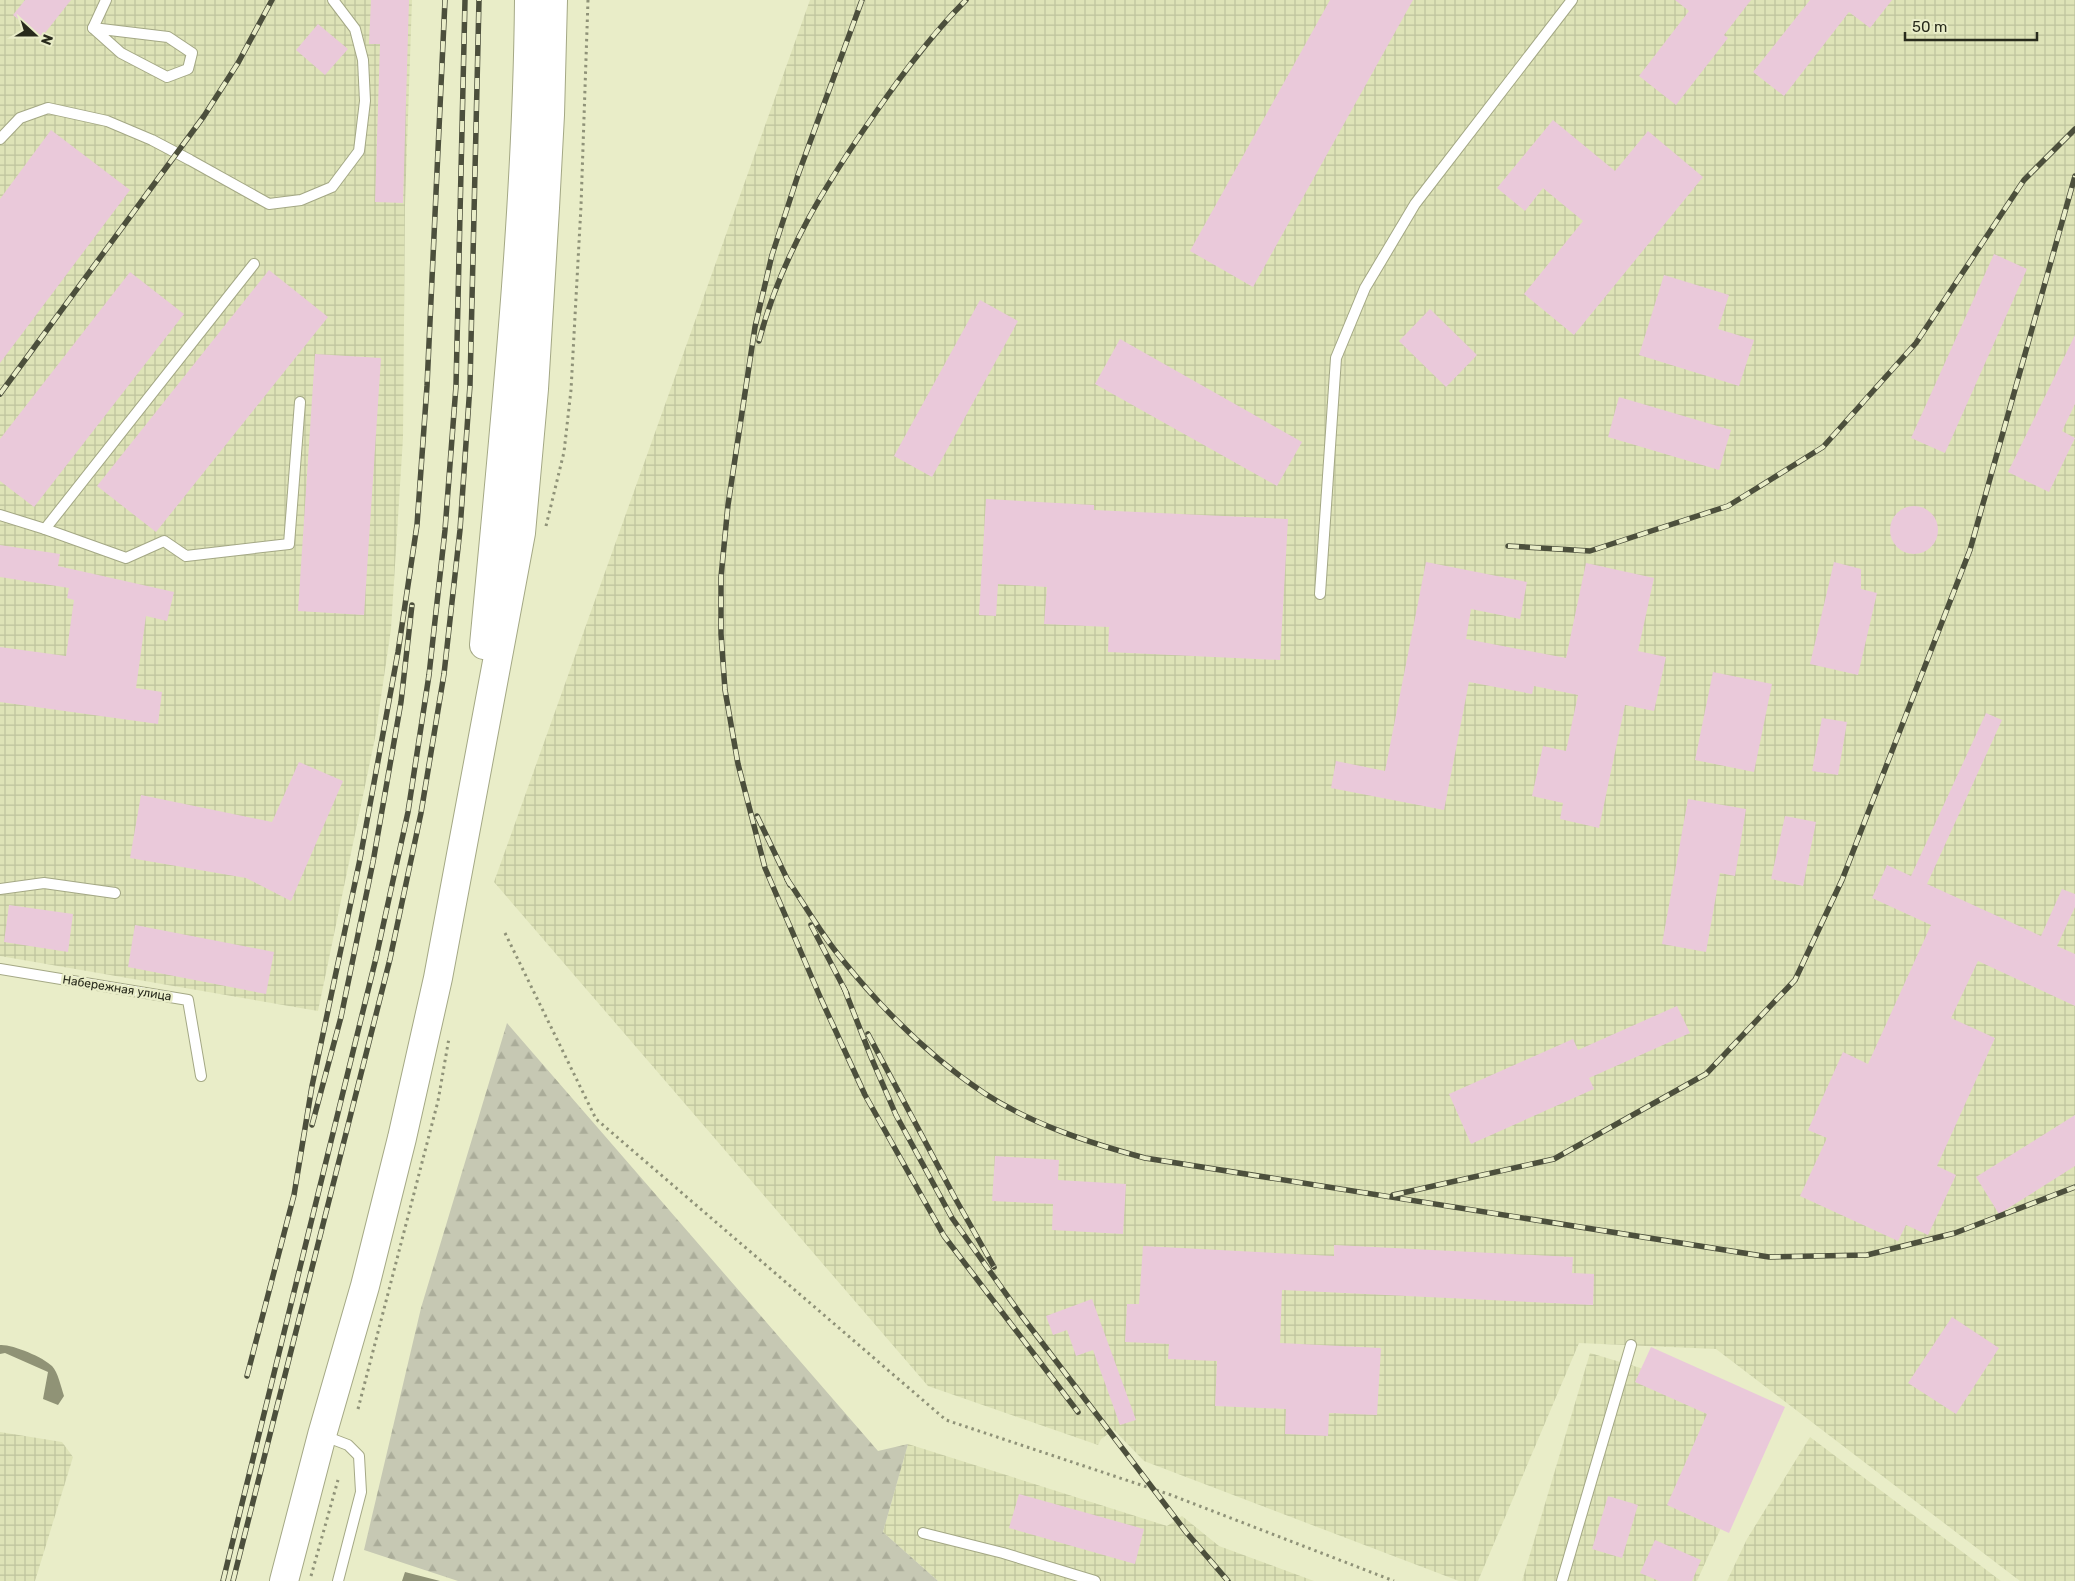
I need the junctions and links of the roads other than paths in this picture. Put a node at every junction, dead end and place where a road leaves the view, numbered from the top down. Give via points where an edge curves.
1 (106, 0) edge
2 (333, 0) edge
3 (528, 0) edge
4 (553, 0) edge
5 (1572, 0) edge
6 (93, 28) junction
7 (0, 139) edge
8 (254, 264) dead end
9 (300, 402) dead end
10 (0, 515) edge
11 (45, 529) junction
12 (1320, 594) dead end
13 (467, 821) junction
14 (0, 889) edge
15 (115, 893) dead end
16 (0, 969) edge
17 (200, 1076) dead end
18 (1631, 1345) dead end
19 (322, 1435) junction
20 (923, 1533) dead end
21 (284, 1581) edge
22 (338, 1581) edge
23 (1095, 1581) edge
24 (1562, 1581) edge

1 - 6 lane
2 - 7 lane via 355,29 363,60 365,101 359,152 332,187 309,197 269,204 152,140 107,121 48,108 20,118
3 - 13 main road via 520,209 508,379
4 - 13 main road via 546,208 521,533
5 - 12 lane via 1415,204 1365,288 1336,358
6 - 6 lane via 168,37 192,53 188,69 167,76 121,53
8 - 11 lane
9 - 11 lane via 289,544 186,556 164,540 126,558
10 - 11 lane
13 - 19 main road via 438,978 402,1138 365,1286
14 - 15 lane via 44,883
16 - 17 lane, Набережная улица via 188,1000
18 - 24 lane
19 - 21 main road
19 - 22 lane via 348,1445 359,1456 361,1492
20 - 23 lane

